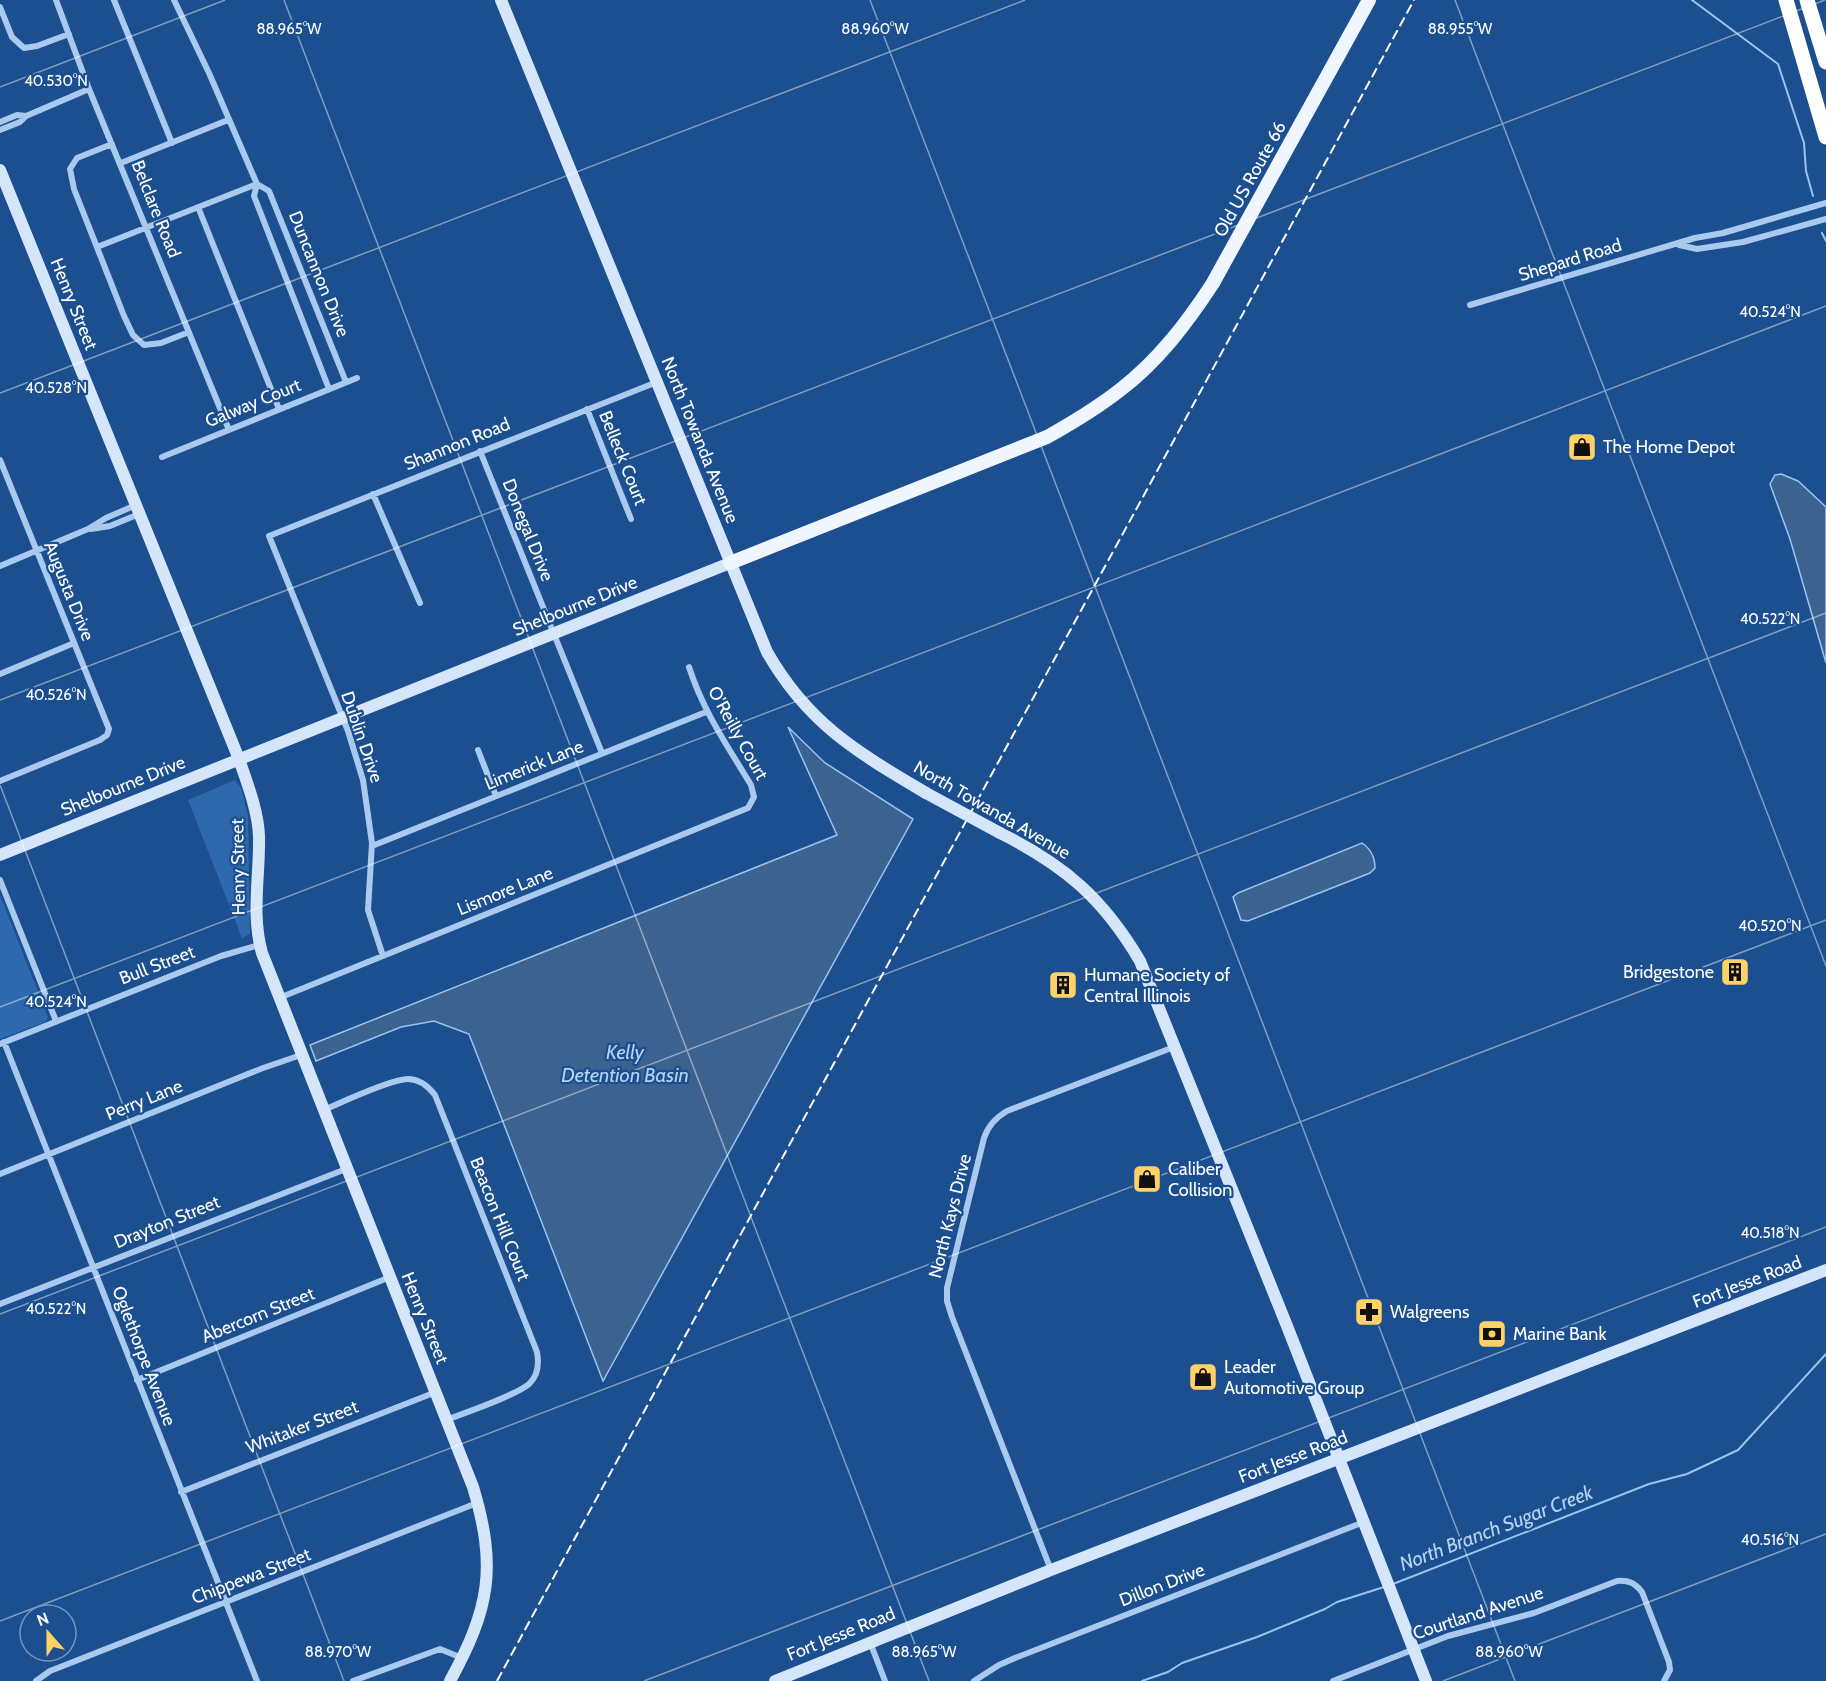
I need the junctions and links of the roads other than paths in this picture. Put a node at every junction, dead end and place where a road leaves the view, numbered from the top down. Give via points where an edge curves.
1 (56, 0) edge
2 (114, 0) edge
3 (174, 0) edge
4 (501, 0) edge
5 (1369, 0) edge
6 (1786, 0) edge
7 (1807, 0) edge
8 (0, 7) edge
9 (69, 34) junction
10 (1826, 62) edge
11 (89, 89) junction
12 (26, 116) junction
13 (228, 120) junction
14 (0, 122) edge
15 (0, 130) edge
16 (1826, 137) edge
17 (172, 143) junction
18 (112, 144) junction
19 (121, 164) junction
20 (0, 170) edge
21 (257, 184) junction
22 (1826, 203) edge
23 (198, 207) junction
24 (1826, 219) edge
25 (146, 227) junction
26 (1678, 245) junction
27 (97, 247) junction
28 (1470, 305) dead end
29 (189, 332) junction
30 (1148, 365) joint
31 (357, 378) dead end
32 (346, 382) junction
33 (657, 382) junction
34 (329, 389) junction
35 (279, 409) junction
36 (587, 409) junction
37 (229, 430) junction
38 (480, 451) junction
39 (162, 457) dead end
40 (0, 460) edge
41 (374, 494) junction
42 (138, 510) junction
43 (631, 519) dead end
44 (269, 536) joint
45 (37, 550) junction
46 (730, 563) junction
47 (0, 566) edge
48 (420, 603) dead end
49 (554, 634) junction
50 (74, 643) junction
51 (689, 667) dead end
52 (0, 674) edge
53 (706, 712) junction
54 (342, 718) junction
55 (478, 750) dead end
56 (602, 753) junction
57 (239, 759) junction
58 (0, 781) edge
59 (496, 796) junction
60 (743, 811) joint
61 (372, 846) junction
62 (0, 855) edge
63 (0, 880) edge
64 (260, 945) junction
65 (383, 956) junction
66 (278, 998) junction
67 (56, 1021) junction
68 (2, 1043) edge
69 (1175, 1047) junction
70 (301, 1055) junction
71 (323, 1110) junction
72 (49, 1155) junction
73 (346, 1169) junction
74 (0, 1174) edge
75 (93, 1268) junction
76 (1826, 1270) edge
77 (390, 1277) junction
78 (0, 1304) edge
79 (137, 1380) junction
80 (436, 1392) junction
81 (446, 1420) junction
82 (1340, 1459) junction
83 (181, 1492) junction
84 (478, 1503) junction
85 (1364, 1522) junction
86 (1051, 1570) junction
87 (226, 1602) junction
88 (870, 1641) junction
89 (1413, 1650) junction
90 (462, 1658) junction
91 (1666, 1679) edge
92 (36, 1681) edge
93 (257, 1681) edge
94 (353, 1681) edge
95 (450, 1681) edge
96 (775, 1681) edge
97 (885, 1681) edge
98 (974, 1681) edge
99 (1333, 1681) edge
100 (1426, 1681) edge

1 - 9 street, Belclare Road
2 - 17 street
3 - 13 street, Duncannon Drive
4 - 33 main road, North Towanda Avenue
5 - 30 main road, Old US Route 66 via 1213,283 1190,317
6 - 16 highway
7 - 10 highway
8 - 9 street via 12,37 24,48
9 - 11 street, Belclare Road
11 - 12 street
11 - 18 street, Belclare Road
12 - 14 street
12 - 15 street
13 - 17 street
13 - 21 street, Duncannon Drive
17 - 19 street
18 - 19 street, Belclare Road
18 - 27 street via 77,158 70,169
19 - 25 street, Belclare Road
20 - 42 main road, Henry Street
21 - 23 street
21 - 32 street, Duncannon Drive via 269,191
21 - 34 street, Duncannon Drive via 254,196
22 - 26 street, Shepard Road
23 - 25 street
23 - 35 street
24 - 26 street, Shepard Road via 1743,242 1696,249
25 - 27 street
25 - 29 street, Belclare Road
26 - 28 street, Shepard Road
27 - 29 street via 133,335 144,345
29 - 37 street, Belclare Road
30 - 46 main road, Shelbourne Drive via 1121,390 1047,437
31 - 32 street, Galway Court
32 - 34 street, Galway Court
33 - 36 street, Shannon Road
33 - 46 main road, North Towanda Avenue
34 - 35 street, Galway Court
35 - 37 street, Galway Court
36 - 38 street, Shannon Road
36 - 43 street, Belleck Court
37 - 39 street, Galway Court
38 - 41 street, Shannon Road
38 - 49 street, Donegal Drive
40 - 45 street, Augusta Drive
41 - 44 street, Shannon Road
41 - 48 street
42 - 45 street via 110,526 88,529
42 - 57 main road, Henry Street
44 - 54 street, Dublin Drive
45 - 47 street
45 - 50 street, Augusta Drive
46 - 49 main road, Shelbourne Drive
46 - 69 main road, North Towanda Avenue, bridge via 779,673 829,729 857,752 926,793 1028,847 1095,898 1140,961
49 - 54 main road, Shelbourne Drive
49 - 56 street, Donegal Drive
50 - 52 street
50 - 58 street, Augusta Drive via 108,732 100,740
51 - 53 street, O'Reilly Court
53 - 56 street, Limerick Lane
53 - 60 street, O'Reilly Court via 754,791 752,803
54 - 57 main road, Shelbourne Drive
54 - 61 street, Dublin Drive via 363,780
55 - 59 street
56 - 59 street, Limerick Lane
57 - 62 main road, Shelbourne Drive
57 - 64 main road, Henry Street via 259,834 256,910
59 - 61 street, Limerick Lane
60 - 65 street, Lismore Lane
61 - 65 street, Dublin Drive via 368,910
63 - 67 street
64 - 66 main road, Henry Street
64 - 67 street, Bull Street via 221,956
65 - 66 street, Lismore Lane
66 - 70 main road, Henry Street
67 - 68 street, Bull Street
68 - 72 street, Oglethorpe Avenue
69 - 82 main road, North Towanda Avenue
69 - 86 street, North Kays Drive via 995,1120 984,1138 947,1288 946,1301
70 - 71 main road, Henry Street
70 - 72 street, Perry Lane
71 - 73 main road, Henry Street
71 - 81 street, Beacon Hill Court via 399,1080 415,1080 430,1088 508,1277 537,1352 535,1376 523,1389
72 - 74 street, Perry Lane
72 - 75 street, Oglethorpe Avenue
73 - 75 street, Drayton Street
73 - 77 main road, Henry Street
75 - 78 street, Drayton Street
75 - 79 street, Oglethorpe Avenue
76 - 82 main road, Fort Jesse Road
77 - 79 street, Abercorn Street
77 - 80 main road, Henry Street
79 - 83 street, Oglethorpe Avenue
80 - 81 main road, Henry Street
80 - 83 street, Whitaker Street
81 - 84 main road, Henry Street
82 - 85 main road, North Towanda Avenue
82 - 86 main road, Fort Jesse Road
83 - 87 street, Oglethorpe Avenue
84 - 87 street, Chippewa Street
84 - 90 main road, Henry Street via 487,1543 487,1570 481,1611
85 - 89 main road, North Towanda Avenue
85 - 98 street, Dillon Drive via 1015,1658
86 - 88 main road, Fort Jesse Road
87 - 92 street, Chippewa Street via 51,1671
87 - 93 street, Oglethorpe Avenue
88 - 96 main road, Fort Jesse Road
88 - 97 street
89 - 91 street, Courtland Avenue via 1625,1580 1642,1592 1669,1662
89 - 99 street, Courtland Avenue
89 - 100 main road, North Towanda Avenue
90 - 94 street via 440,1649
90 - 95 main road, Henry Street

